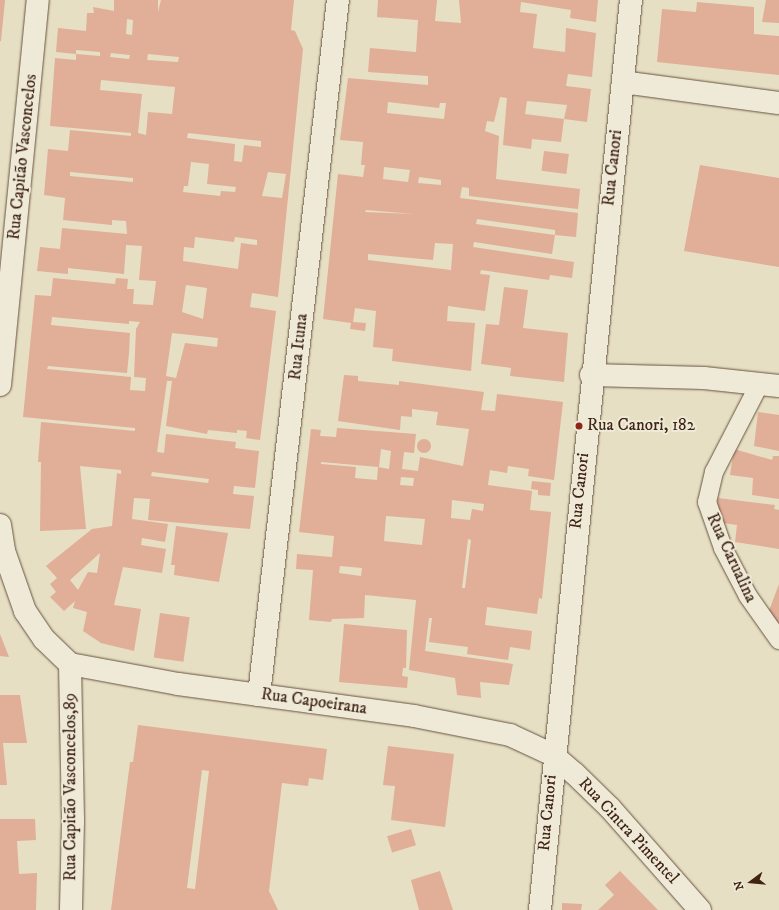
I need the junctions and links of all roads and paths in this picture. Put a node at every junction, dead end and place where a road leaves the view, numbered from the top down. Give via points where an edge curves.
1 (38, 0) edge
2 (338, 0) edge
3 (631, 0) edge
4 (622, 82) junction
5 (779, 103) edge
6 (591, 376) junction
7 (770, 385) edge
8 (0, 386) edge
9 (0, 525) edge
10 (779, 640) edge
11 (70, 664) junction
12 (260, 695) junction
13 (553, 755) junction
14 (71, 910) edge
15 (540, 910) edge
16 (700, 910) edge

1 - 8 street, Rua Capitão Vasconcelos
2 - 12 street, Rua Ituna
3 - 4 street, Rua Canori
4 - 5 street
4 - 6 street, Rua Canori
6 - 7 street, Rua Carualina via 704,378
6 - 13 street, Rua Canori
7 - 10 lane, Rua Carualina via 714,472 707,502 719,537 744,590 759,616
9 - 11 street via 4,551 26,611 44,639
11 - 12 street, Rua Capoeirana
11 - 14 street, Rua Capitão Vasconcelos,89 via 73,821
12 - 13 street, Rua Capoeirana via 471,726 510,735
13 - 15 street, Rua Canori
13 - 16 street, Rua Cintra Pimentel via 610,808

